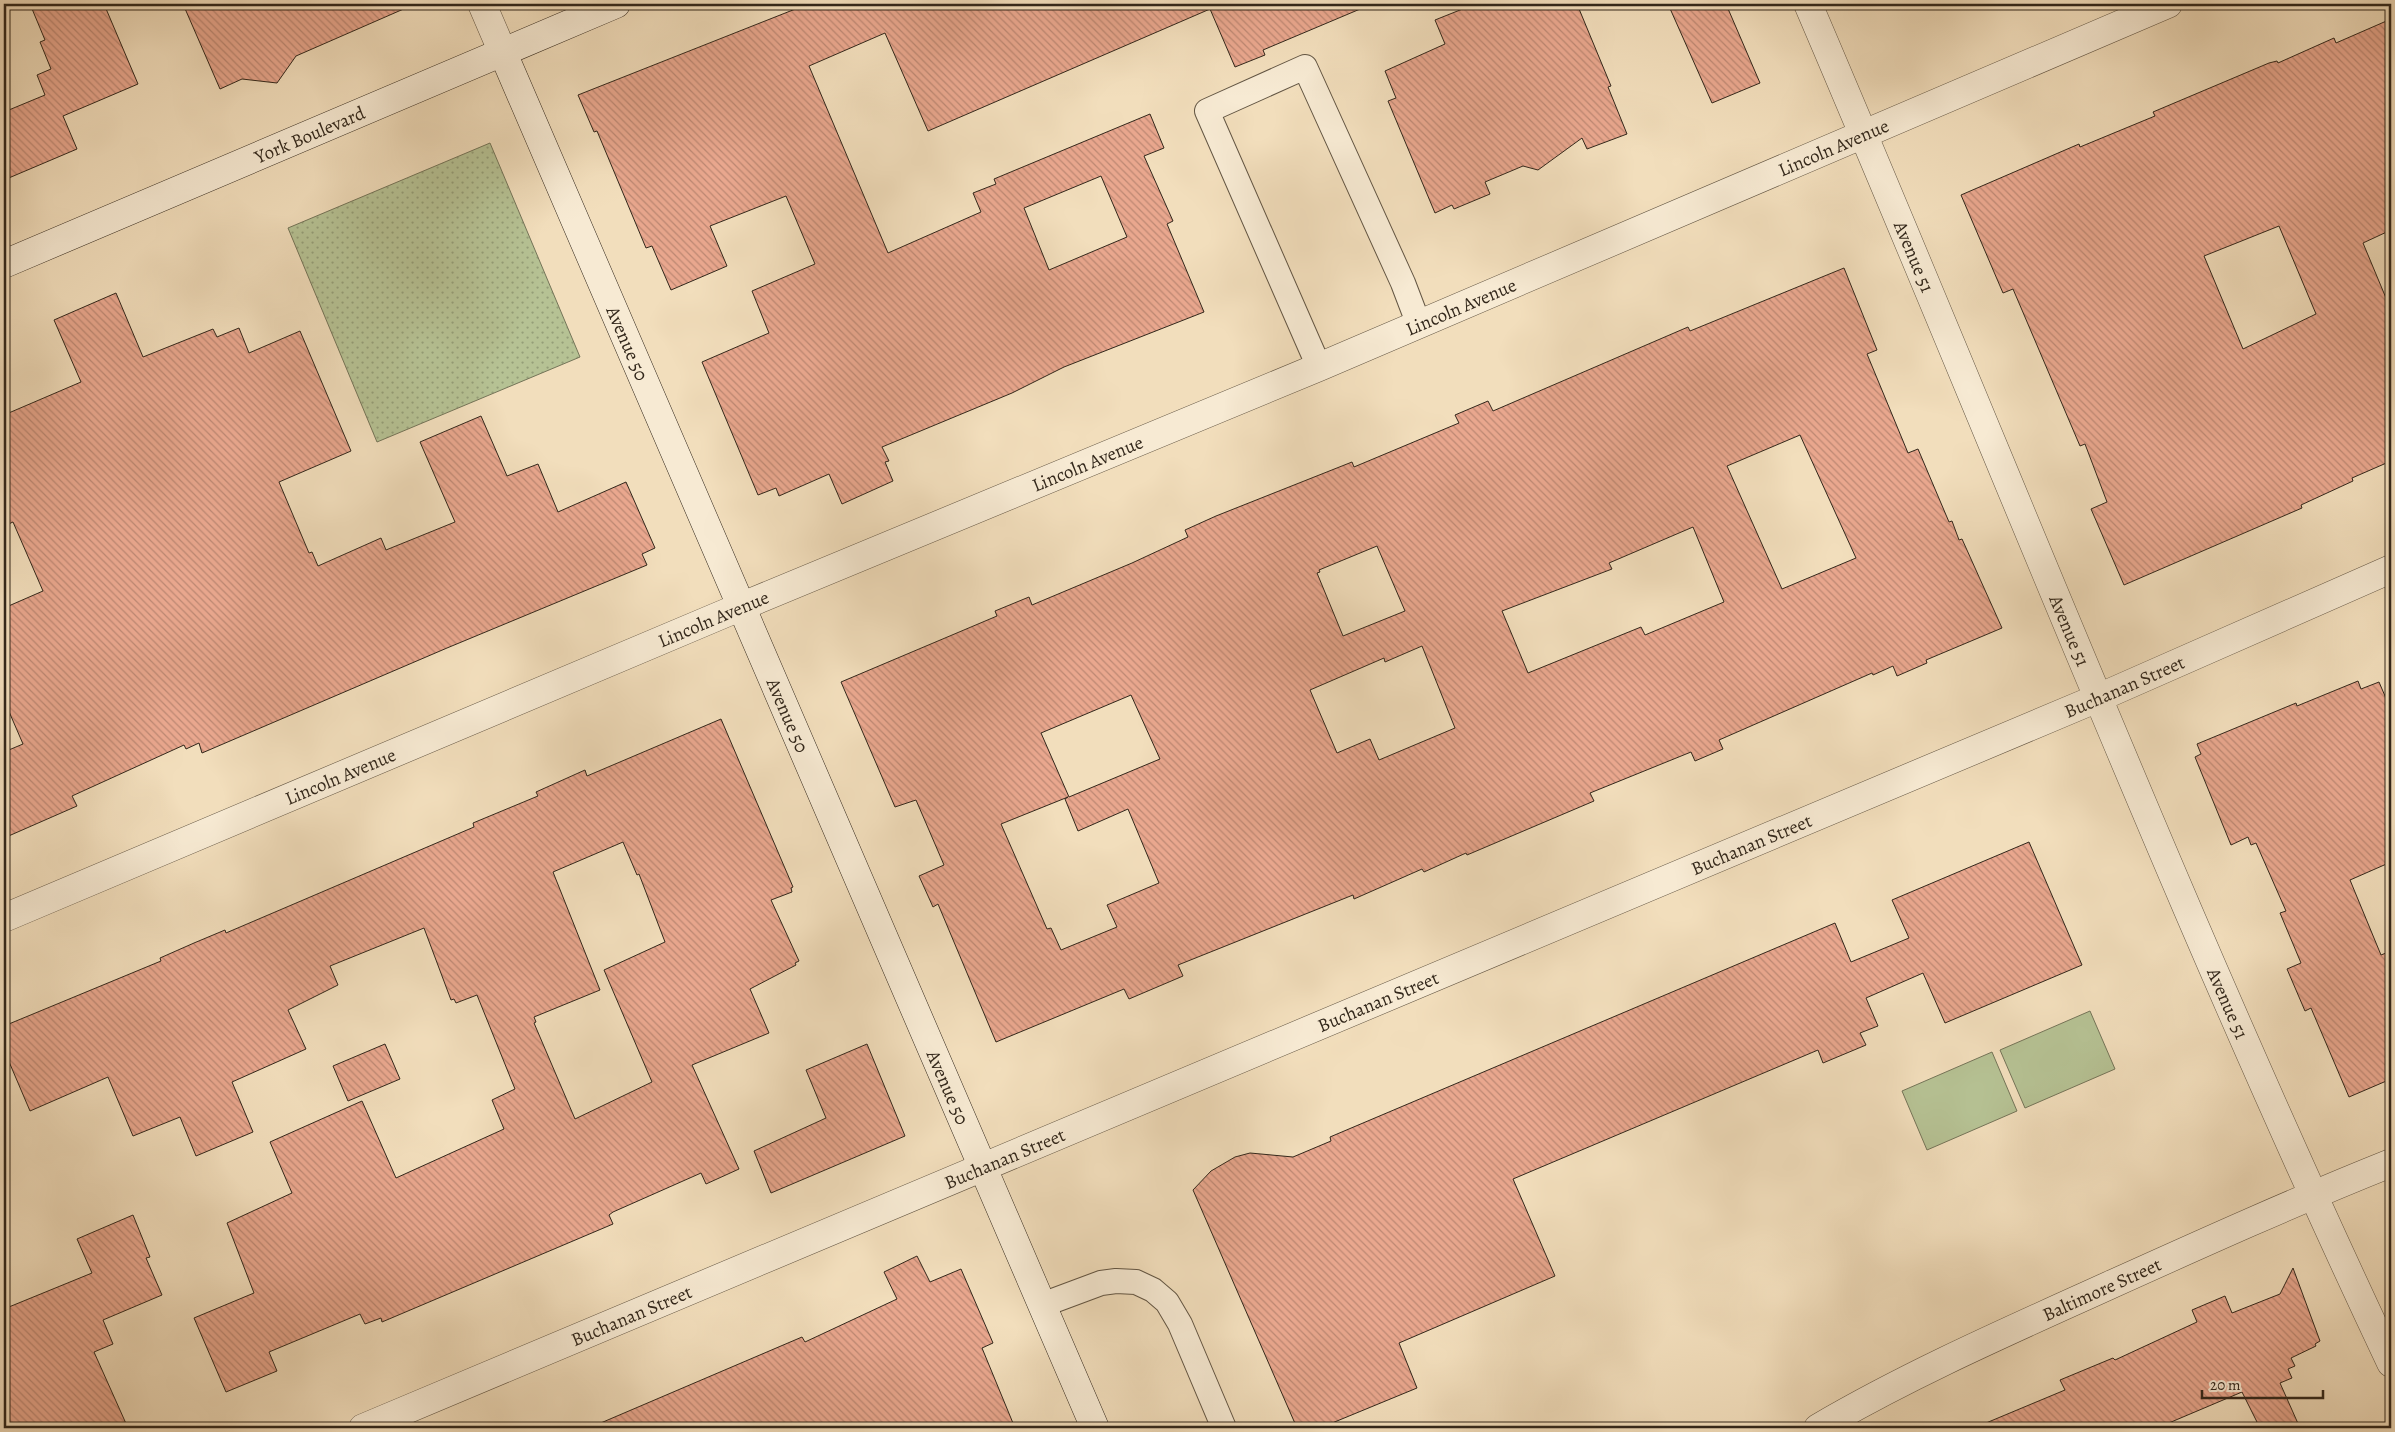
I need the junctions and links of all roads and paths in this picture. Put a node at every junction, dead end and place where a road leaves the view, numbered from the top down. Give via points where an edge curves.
1 (482, 4) edge
2 (616, 4) edge
3 (1808, 4) edge
4 (2168, 4) edge
5 (502, 53) junction
6 (1864, 134) junction
7 (4, 264) edge
8 (1419, 324) junction
9 (1319, 367) junction
10 (2391, 569) edge
11 (740, 608) junction
12 (2098, 698) junction
13 (4, 918) edge
14 (2391, 1164) edge
15 (984, 1168) junction
16 (2312, 1195) junction
17 (1042, 1305) junction
18 (2391, 1363) edge
19 (363, 1428) edge
20 (1095, 1428) edge
21 (1224, 1428) edge
22 (1818, 1428) edge

1 - 5 street, Avenue 50
2 - 5 street, York Boulevard
3 - 6 street, Avenue 51
4 - 6 street, Lincoln Avenue
5 - 7 street, York Boulevard
5 - 11 street, Avenue 50
6 - 8 street, Lincoln Avenue
6 - 12 street, Avenue 51
8 - 9 street, Lincoln Avenue
8 - 9 lane via 1305,67 1208,110
9 - 11 street, Lincoln Avenue
10 - 12 street, Buchanan Street
11 - 13 street, Lincoln Avenue
11 - 15 street, Avenue 50
12 - 15 street, Buchanan Street
12 - 16 street, Avenue 51
14 - 16 street, Baltimore Street
15 - 17 street, Avenue 50
15 - 19 street, Buchanan Street
16 - 18 street, Avenue 51
16 - 22 street, Baltimore Street via 1973,1347 1873,1396
17 - 20 street, Avenue 50
17 - 21 lane via 1101,1283 1136,1282 1153,1290 1167,1302 1180,1324

